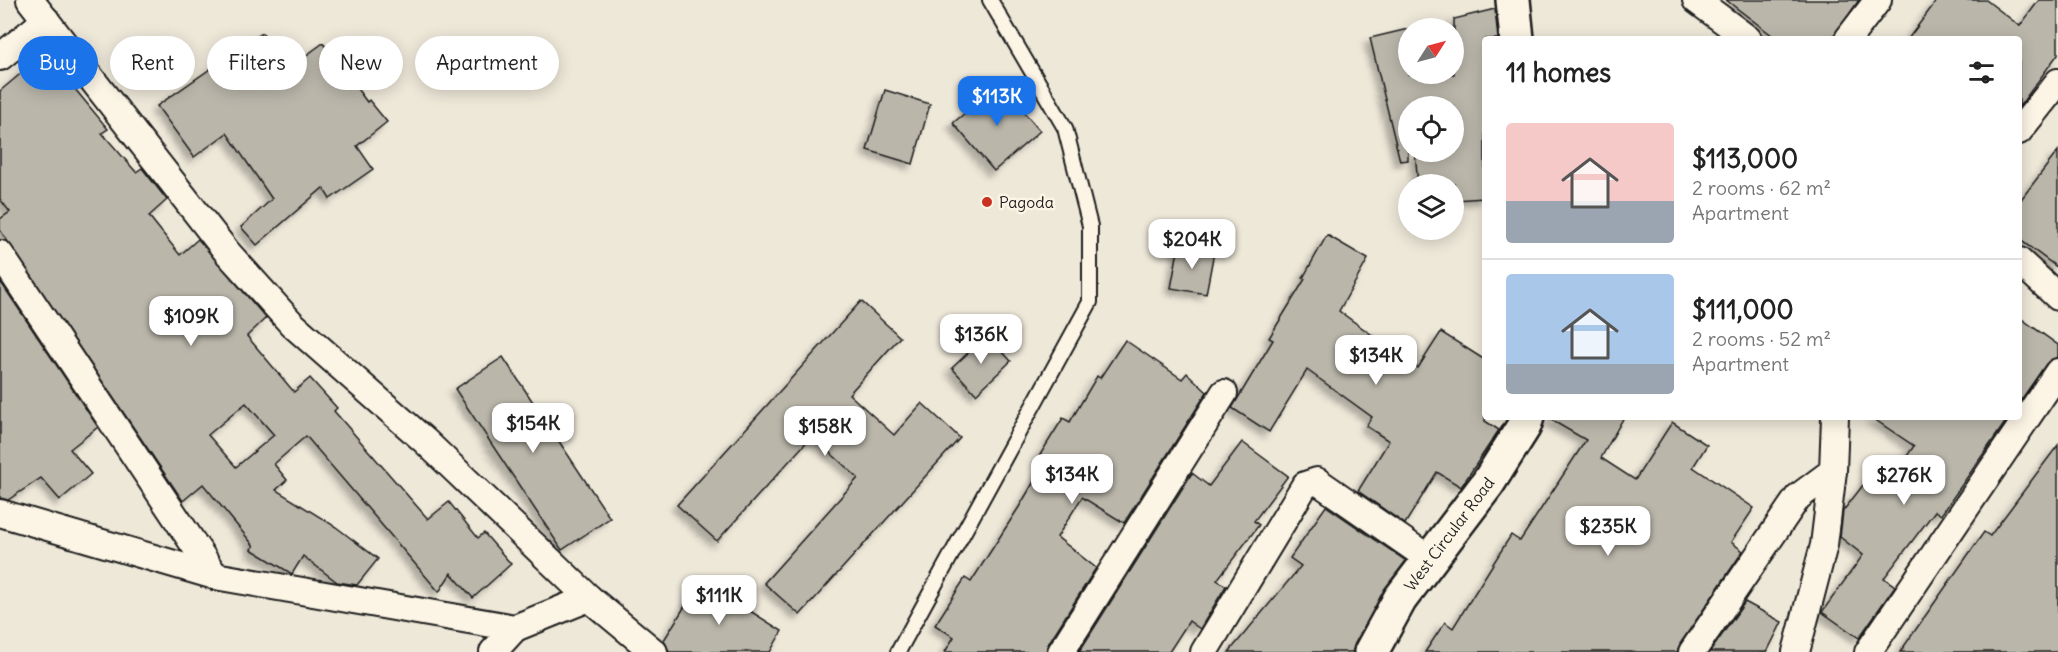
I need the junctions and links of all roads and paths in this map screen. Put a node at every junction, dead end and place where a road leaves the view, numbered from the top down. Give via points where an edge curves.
1 (30, 0) edge
2 (990, 0) edge
3 (1513, 0) edge
4 (1696, 0) edge
5 (1878, 0) edge
6 (46, 20) junction
7 (1517, 36) edge
8 (1744, 36) edge
9 (1850, 36) edge
10 (0, 57) edge
11 (2058, 82) edge
12 (2022, 127) edge
13 (0, 254) edge
14 (2022, 264) edge
15 (2058, 297) edge
16 (2058, 372) edge
17 (1224, 393) dead end
18 (1526, 420) edge
19 (1835, 420) edge
20 (1833, 471) junction
21 (0, 513) edge
22 (1431, 560) junction
23 (215, 576) junction
24 (589, 598) junction
25 (515, 628) junction
26 (493, 652) edge
27 (654, 652) edge
28 (898, 652) edge
29 (1061, 652) edge
30 (1204, 652) edge
31 (1371, 652) edge
32 (1692, 652) edge
33 (1796, 652) edge
34 (1868, 652) edge

1 - 6 street
2 - 28 lane via 1065,128 1090,226 1090,302
3 - 7 street
4 - 8 street
5 - 9 street
6 - 10 street
6 - 24 street via 227,252 291,324 425,441
11 - 12 street
13 - 23 street
14 - 15 street
16 - 34 street
17 - 29 street
18 - 22 street, West Circular Road via 1488,483
19 - 20 street
20 - 32 street via 1798,497
20 - 33 street via 1824,545
21 - 23 street
22 - 30 street via 1317,481 1305,484
22 - 31 street, West Circular Road via 1400,599
23 - 25 street
24 - 25 street
24 - 27 street
25 - 26 street

